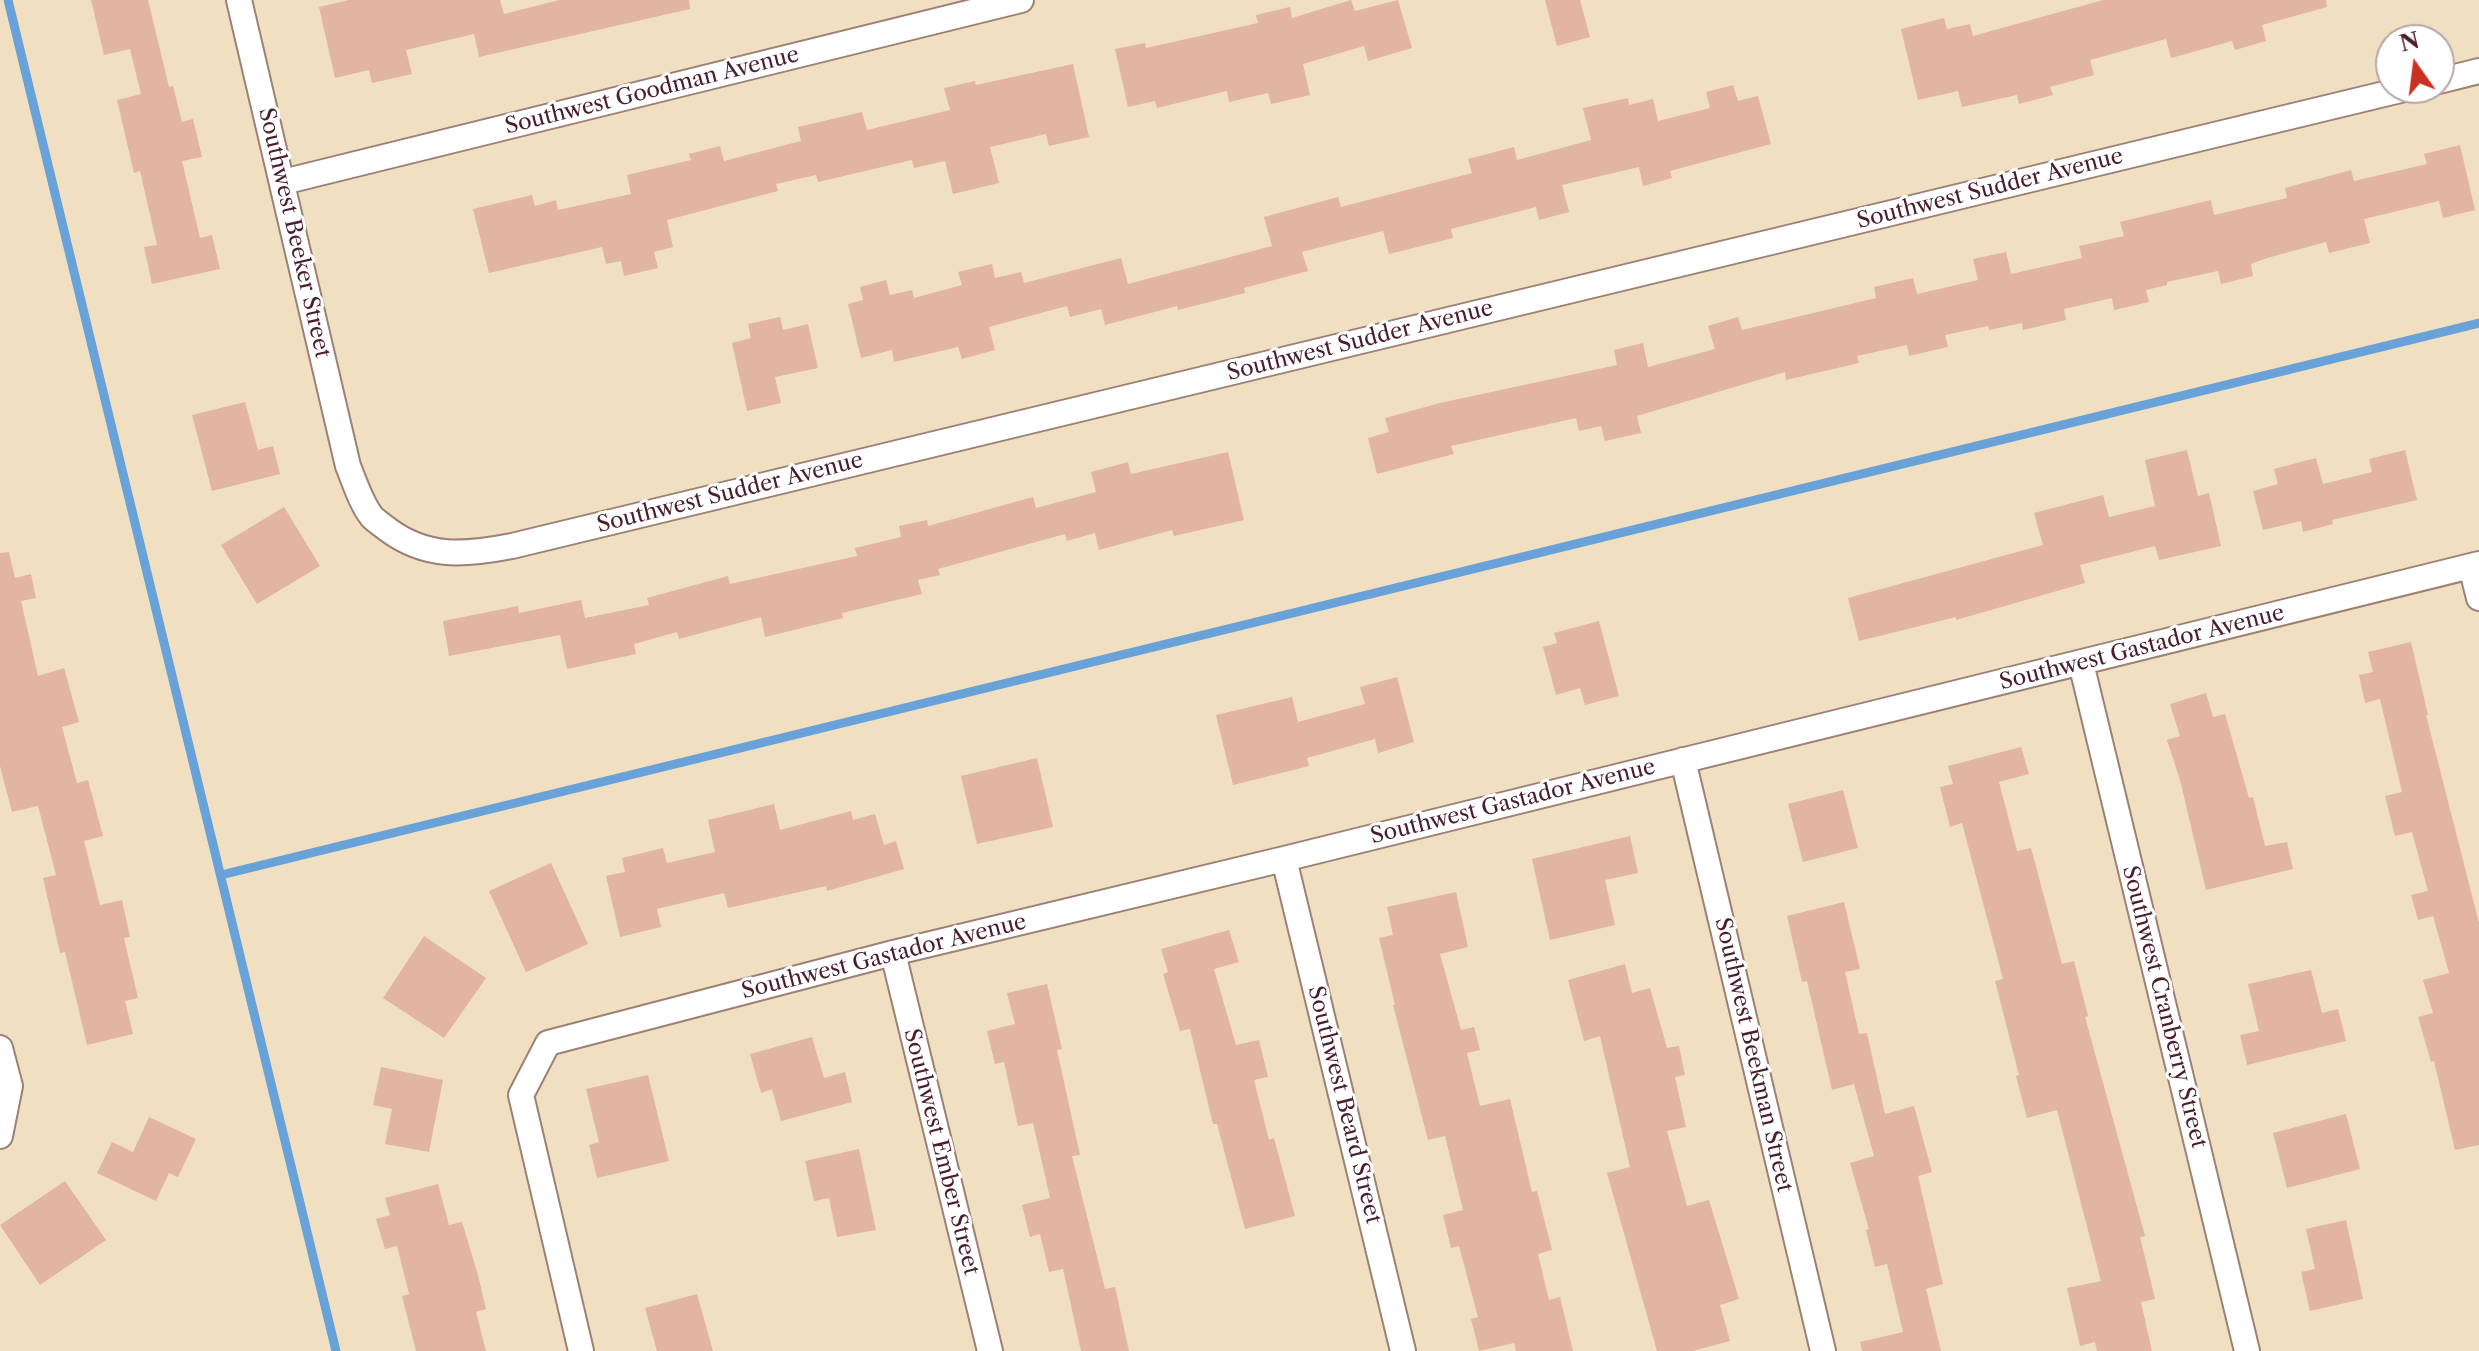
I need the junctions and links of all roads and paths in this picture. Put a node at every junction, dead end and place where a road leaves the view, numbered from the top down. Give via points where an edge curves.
1 (239, 0) edge
2 (1021, 0) edge
3 (2479, 71) edge
4 (2455, 77) edge
5 (2375, 96) edge
6 (283, 182) junction
7 (348, 466) joint
8 (2475, 565) edge
9 (2479, 598) edge
10 (2081, 663) junction
11 (1683, 760) junction
12 (1284, 859) junction
13 (893, 953) junction
14 (0, 1048) edge
15 (0, 1136) edge
16 (581, 1351) edge
17 (990, 1351) edge
18 (1403, 1351) edge
19 (1823, 1351) edge
20 (2247, 1351) edge

1 - 6 street, Southwest Beeker Street
2 - 6 street, Southwest Goodman Avenue
3 - 4 street
5 - 7 street, Southwest Sudder Avenue via 475,553 422,549 398,537 373,518
6 - 7 street, Southwest Beeker Street
8 - 9 street
8 - 10 street, Southwest Gastador Avenue
10 - 11 street, Southwest Gastador Avenue
10 - 20 street, Southwest Cranberry Street
11 - 12 street, Southwest Gastador Avenue
11 - 19 street, Southwest Beekman Street
12 - 13 street, Southwest Gastador Avenue
12 - 18 street, Southwest Beard Street
13 - 16 street, Southwest Gastador Avenue via 548,1043 521,1095
13 - 17 street, Southwest Ember Street
14 - 15 street via 10,1086

